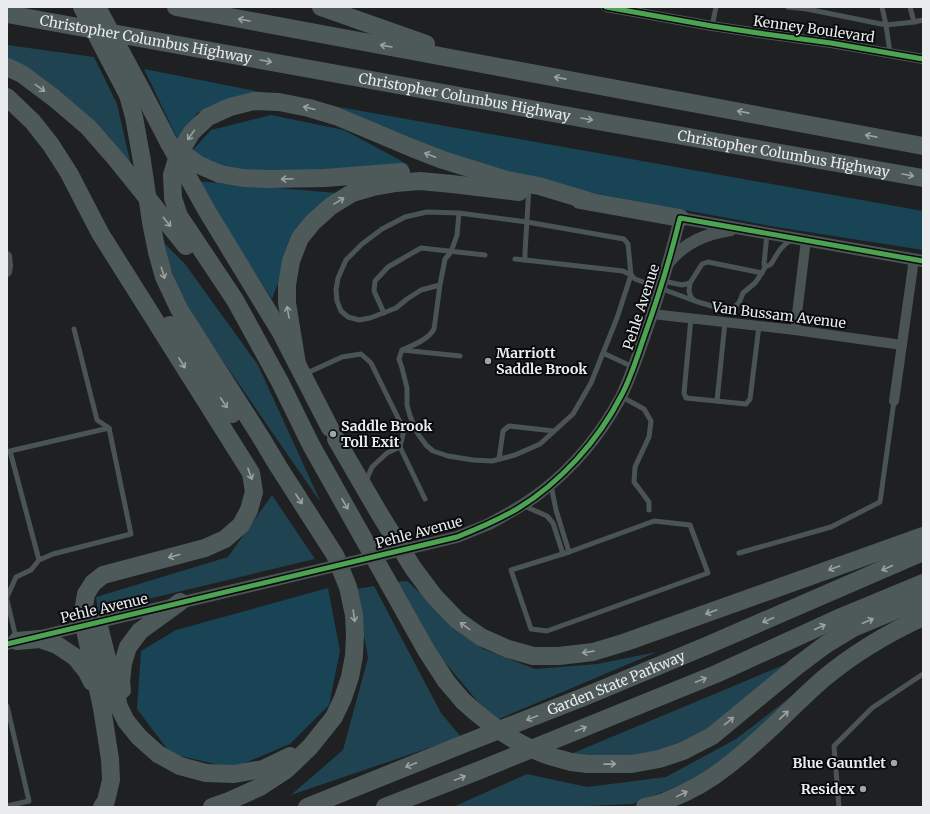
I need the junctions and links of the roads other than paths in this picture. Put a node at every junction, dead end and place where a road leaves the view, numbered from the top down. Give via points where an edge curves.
1 (82, 7) edge
2 (97, 7) edge
3 (176, 7) edge
4 (321, 7) edge
5 (606, 7) edge
6 (716, 7) edge
7 (788, 7) edge
8 (882, 7) edge
9 (910, 7) edge
10 (807, 8) edge
11 (7, 14) edge
12 (923, 20) edge
13 (914, 22) junction
14 (886, 25) junction
15 (712, 26) junction
16 (890, 53) junction
17 (923, 59) edge
18 (479, 63) junction
19 (7, 67) edge
20 (135, 93) junction
21 (7, 97) edge
22 (169, 143) junction
23 (923, 146) edge
24 (69, 174) junction
25 (923, 178) edge
26 (507, 180) junction
27 (529, 189) junction
28 (459, 213) junction
29 (680, 218) junction
30 (527, 222) junction
31 (740, 229) junction
32 (767, 233) junction
33 (802, 239) junction
34 (451, 252) junction
35 (484, 255) dead end
36 (7, 256) edge
37 (515, 259) dead end
38 (525, 260) junction
39 (918, 260) edge
40 (668, 263) junction
41 (765, 267) junction
42 (7, 272) edge
43 (762, 273) junction
44 (631, 275) junction
45 (690, 283) junction
46 (440, 285) junction
47 (662, 285) junction
48 (695, 301) junction
49 (384, 313) junction
50 (652, 314) junction
51 (691, 318) junction
52 (725, 322) junction
53 (759, 326) junction
54 (74, 328) dead end
55 (795, 330) junction
56 (260, 345) junction
57 (902, 345) junction
58 (402, 350) junction
59 (603, 353) junction
60 (460, 356) dead end
61 (634, 368) junction
62 (300, 369) junction
63 (621, 397) junction
64 (894, 400) joint
65 (717, 401) junction
66 (109, 428) junction
67 (554, 431) junction
68 (400, 447) junction
69 (499, 459) junction
70 (278, 466) junction
71 (551, 484) junction
72 (364, 488) junction
73 (425, 499) dead end
74 (523, 505) junction
75 (649, 510) dead end
76 (923, 536) edge
77 (568, 552) junction
78 (923, 552) edge
79 (563, 554) junction
80 (739, 554) dead end
81 (39, 560) junction
82 (923, 582) edge
83 (7, 598) edge
84 (923, 599) edge
85 (180, 602) junction
86 (923, 617) edge
87 (91, 623) junction
88 (12, 643) edge
89 (923, 674) edge
90 (7, 706) edge
91 (102, 708) junction
92 (334, 717) junction
93 (139, 737) junction
94 (7, 806) edge
95 (102, 807) edge
96 (212, 807) edge
97 (307, 807) edge
98 (385, 807) edge
99 (645, 807) edge
100 (839, 807) edge

1 - 20 highway, bridge
2 - 20 highway, bridge
18 -> 3 highway
4 - 18 highway
5 - 15 street, Kenney Boulevard
6 - 15 lane
7 - 10 lane
8 - 14 lane
9 - 13 lane
10 - 14 lane
11 -> 25 highway, Christopher Columbus Highway
12 - 13 lane
13 - 14 lane
14 - 16 lane
15 - 16 street, Kenney Boulevard
16 - 17 street, Kenney Boulevard
23 -> 18 highway
19 -> 56 highway via 22,74 54,98 88,128 177,234
20 - 22 highway
20 -> 70 highway, bridge via 134,117 151,222 164,278 179,309
21 - 24 highway via 52,145
26 -> 22 highway, bridge via 434,172 269,180 243,178 220,174 199,165
22 - 62 highway, bridge
24 -> 70 highway via 99,214 152,301 251,442
24 -> 87 highway via 100,233 251,473 254,492 249,510 240,525 225,539 206,548 103,575 93,583 86,594 84,606
26 - 27 highway
26 -> 56 highway via 443,160 336,116 301,106 254,101 208,116 192,132 178,155 172,175 173,198 179,216 235,300
27 - 29 highway
27 - 30 lane
62 -> 27 highway via 287,303 291,261 300,238 331,206 352,193 396,183 420,181
28 - 30 lane
28 - 34 lane via 457,235
28 - 49 lane via 427,212 405,217 382,229 346,260 336,290 341,311 348,317 359,320
29 - 31 street
29 - 40 street, Pehle Avenue
30 - 38 lane
30 - 44 lane via 624,239 628,244
31 - 32 street
31 - 40 street via 715,232 695,240
32 - 33 street
32 - 41 lane
33 - 39 street
33 - 41 lane via 789,241 782,246 770,266
33 - 55 street
34 - 35 lane
34 - 46 lane via 444,259
34 - 49 lane via 421,248 388,267 375,281 374,291
36 - 42 street
37 - 38 lane
38 - 44 lane via 623,271
39 - 57 street
40 - 47 street, Pehle Avenue
41 - 43 lane
43 - 45 lane via 708,262 702,264
43 - 48 lane via 732,309 725,310
44 - 47 lane via 635,279
44 - 59 lane
45 - 47 lane
45 - 48 lane via 689,291
46 - 49 lane via 421,290 396,308
46 - 58 lane via 432,334
47 - 48 lane
47 - 50 street, Pehle Avenue
50 - 51 street, Van Bussam Avenue
50 - 61 street, Pehle Avenue
51 - 52 street, Van Bussam Avenue
51 - 65 lane via 684,393 686,398
52 - 53 street, Van Bussam Avenue
52 - 65 lane
53 - 55 street, Van Bussam Avenue
53 - 65 lane via 750,400 746,404
54 - 66 lane via 97,420
55 - 57 street, Van Bussam Avenue
56 -> 84 highway, bridge via 311,445 446,681 463,701 498,731 542,753 571,762 632,764 684,751 712,736 825,645 853,628
57 - 64 street
58 - 60 lane
58 - 69 lane via 399,359 407,405 418,434 426,445 433,451 448,456 473,460
59 - 61 lane
59 - 67 lane via 573,414
61 - 63 street, Pehle Avenue
62 - 68 lane via 361,354 370,363 404,430
62 - 72 highway
63 - 71 street, Pehle Avenue via 586,449
63 - 75 lane via 644,410 652,421 649,437 635,467 634,482 649,502
64 - 80 lane via 880,502 831,527
66 - 81 lane via 131,534
66 - 81 lane via 10,451
67 - 69 lane via 540,444
67 - 69 lane via 509,426 503,431
68 - 72 lane via 387,453 372,467
68 - 73 lane
70 -> 92 highway via 335,555 348,587 354,615 354,656 350,677
71 - 74 street, Pehle Avenue
71 - 77 lane
76 -> 72 highway via 626,642 593,652 533,656 508,650 481,637 457,620 434,596 413,568
74 - 79 lane via 547,516 553,523
74 - 85 street, Pehle Avenue, bridge via 489,524 457,537
77 - 79 lane
77 - 79 lane via 654,520 690,525 708,573 547,631 531,629 510,570
78 -> 97 highway, Garden State Parkway via 601,690
81 - 83 lane via 31,570 16,577
98 -> 82 highway, Garden State Parkway via 716,674
83 - 88 lane
85 - 87 street, Pehle Avenue
85 - 93 highway via 140,631 128,647 123,663 121,682 124,701
99 -> 86 highway via 667,801 725,768 836,669 876,642
87 - 88 street, Pehle Avenue
87 - 91 highway
87 - 93 highway via 119,707
88 - 91 highway via 40,639 57,645 75,657 87,672
89 - 100 lane via 872,708 834,746
90 - 94 lane via 29,801
91 - 95 highway via 111,780
92 - 93 highway via 288,757 263,769 234,774 206,773 180,766 158,754
92 - 96 highway via 310,747 286,770 260,787

